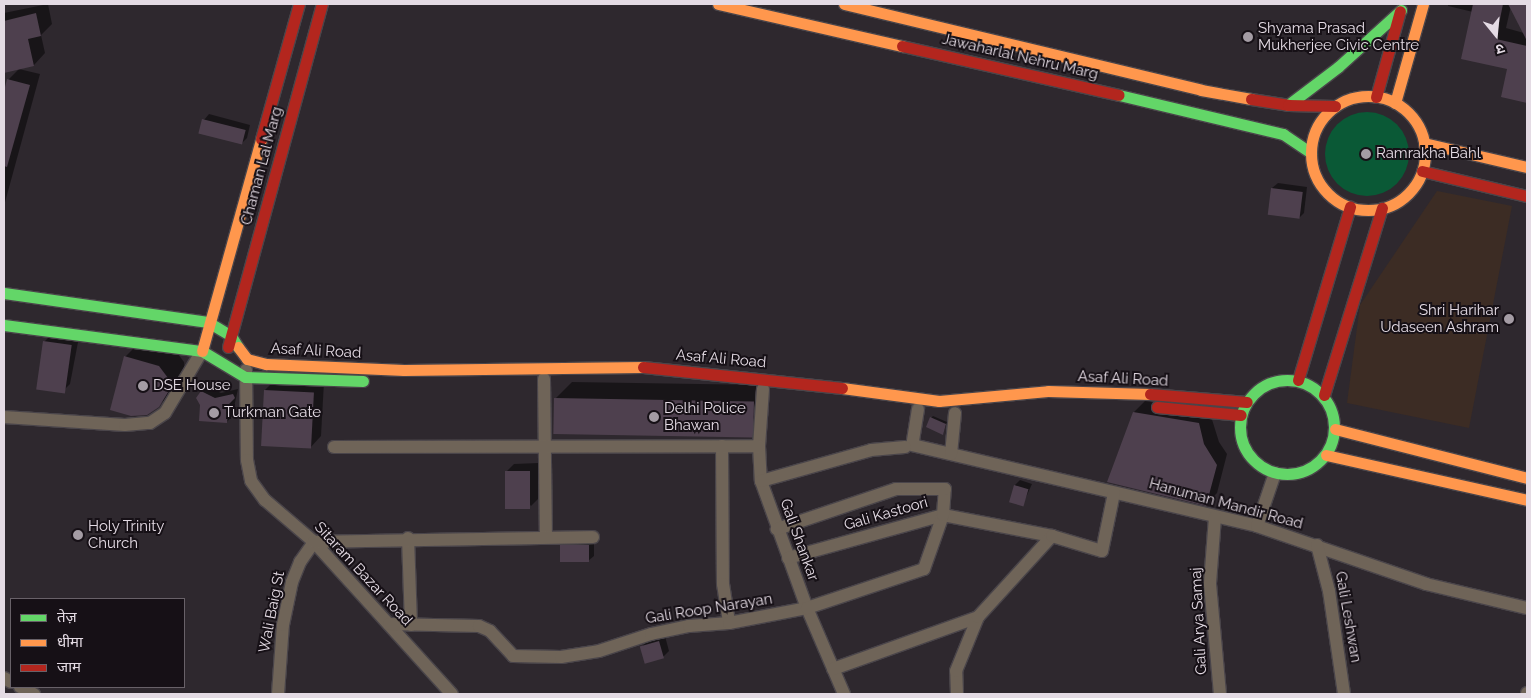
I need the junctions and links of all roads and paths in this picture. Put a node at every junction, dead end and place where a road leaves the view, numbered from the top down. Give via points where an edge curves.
1 (299, 4) edge
2 (322, 4) edge
3 (718, 4) edge
4 (844, 4) edge
5 (1423, 4) edge
6 (1401, 7) edge
7 (1376, 97) junction
8 (1395, 102) junction
9 (1288, 105) junction
10 (1334, 106) junction
11 (1424, 143) junction
12 (1311, 153) junction
13 (1527, 167) edge
14 (1422, 170) junction
15 (1527, 196) edge
16 (1350, 207) junction
17 (1382, 208) junction
18 (4, 293) edge
19 (208, 322) junction
20 (4, 325) edge
21 (231, 336) junction
22 (202, 351) junction
23 (247, 359) junction
24 (223, 365) junction
25 (245, 377) junction
26 (544, 379) junction
27 (1298, 380) junction
28 (763, 389) junction
29 (1324, 395) junction
30 (1247, 402) junction
31 (918, 409) junction
32 (981, 410) dead end
33 (959, 412) joint
34 (1241, 415) junction
35 (4, 417) edge
36 (1335, 429) junction
37 (544, 446) junction
38 (722, 446) junction
39 (759, 446) junction
40 (909, 446) junction
41 (334, 447) dead end
42 (950, 454) junction
43 (1326, 454) junction
44 (1276, 473) junction
45 (1527, 478) edge
46 (761, 481) junction
47 (1114, 493) junction
48 (1527, 500) edge
49 (943, 515) junction
50 (1215, 517) junction
51 (1257, 526) junction
52 (777, 530) junction
53 (546, 536) junction
54 (1052, 536) junction
55 (593, 537) dead end
56 (408, 538) junction
57 (314, 542) junction
58 (1317, 545) junction
59 (788, 558) junction
60 (807, 608) junction
61 (1527, 608) edge
62 (978, 617) junction
63 (389, 624) junction
64 (729, 624) junction
65 (411, 625) junction
66 (833, 668) junction
67 (22, 688) edge
68 (34, 694) edge
69 (278, 694) edge
70 (452, 694) edge
71 (844, 694) edge
72 (957, 694) edge
73 (1220, 694) edge
74 (1344, 694) edge

1 - 19 main road, Chaman Lal Marg
2 - 21 main road, Chaman Lal Marg
3 - 12 main road, Jawaharlal Nehru Marg via 1259,127 1283,134
4 - 9 main road, Jawaharlal Nehru Marg via 1201,90
5 - 8 main road
6 - 7 main road
6 - 9 main road via 1338,67
7 - 8 main road
7 - 10 main road via 1354,98
8 - 11 main road via 1414,119
9 - 10 main road, Jawaharlal Nehru Marg
10 - 12 main road via 1317,127
11 - 13 main road
11 - 14 main road
12 - 16 main road via 1315,176 1321,186 1334,199
14 - 15 main road
14 - 17 main road via 1404,197
16 - 17 main road
16 - 27 main road
17 - 29 main road
18 - 19 main road
19 - 21 main road
19 - 22 main road
20 - 22 main road, Asaf Ali Road
21 - 23 main road
21 - 24 main road
22 - 24 main road, Asaf Ali Road
22 - 35 street via 165,413 150,423 126,425
23 - 25 street, Sitaram Bazar Road
23 - 30 main road, Asaf Ali Road via 266,364 404,370 644,368 764,378 938,400 1107,390
24 - 25 main road, Asaf Ali Road
25 - 26 main road, Asaf Ali Road via 404,382
25 - 57 street, Sitaram Bazar Road via 247,460 251,481 265,500
26 - 28 main road, Asaf Ali Road via 643,379
26 - 37 street
27 - 29 main road
27 - 30 main road via 1269,383
28 - 31 main road, Asaf Ali Road
28 - 39 street, Gali Shankar
29 - 36 main road via 1334,416
30 - 34 main road
31 - 33 main road, Asaf Ali Road
31 - 40 street
32 - 34 main road, Asaf Ali Road via 1048,403 1106,402
33 - 42 street
34 - 44 main road via 1240,430 1251,457
36 - 43 main road
36 - 45 main road
37 - 38 street
37 - 41 street
37 - 53 street
38 - 39 street
38 - 64 street via 723,584
39 - 46 street, Gali Shankar
40 - 42 street, Hanuman Mandir Road
40 - 46 street, Hanuman Mandir Road via 870,450
42 - 47 street, Hanuman Mandir Road
43 - 44 main road via 1304,472
43 - 48 main road
44 - 51 street
46 - 52 street, Gali Shankar
47 - 50 street, Hanuman Mandir Road
47 - 54 street, Gali Kastoori via 1102,551
49 - 52 street via 945,489 896,489
49 - 54 street, Gali Kastoori
49 - 59 street, Gali Kastoori
49 - 60 street, Gali Roop Narayan via 924,569
50 - 51 street, Hanuman Mandir Road
50 - 73 street, Gali Arya Samaj via 1210,584
51 - 58 street, Hanuman Mandir Road
52 - 59 street, Gali Shankar
53 - 55 street
53 - 56 street
54 - 62 street
56 - 57 street
56 - 65 street
57 - 63 street, Sitaram Bazar Road
57 - 69 street, Wali Baig St via 292,582 283,625
58 - 61 street, Hanuman Mandir Road via 1426,584
58 - 74 street, Gali Leshwan via 1329,591
59 - 60 street, Gali Shankar
60 - 64 street, Gali Roop Narayan
60 - 66 street, Gali Shankar
62 - 66 street
62 - 72 street via 956,671
63 - 65 street, Gali Roop Narayan
63 - 70 street, Sitaram Bazar Road
64 - 65 street, Gali Roop Narayan via 689,626 650,634 599,651 527,658 513,656 490,631 478,626
66 - 71 street, Gali Shankar
67 - 68 street

